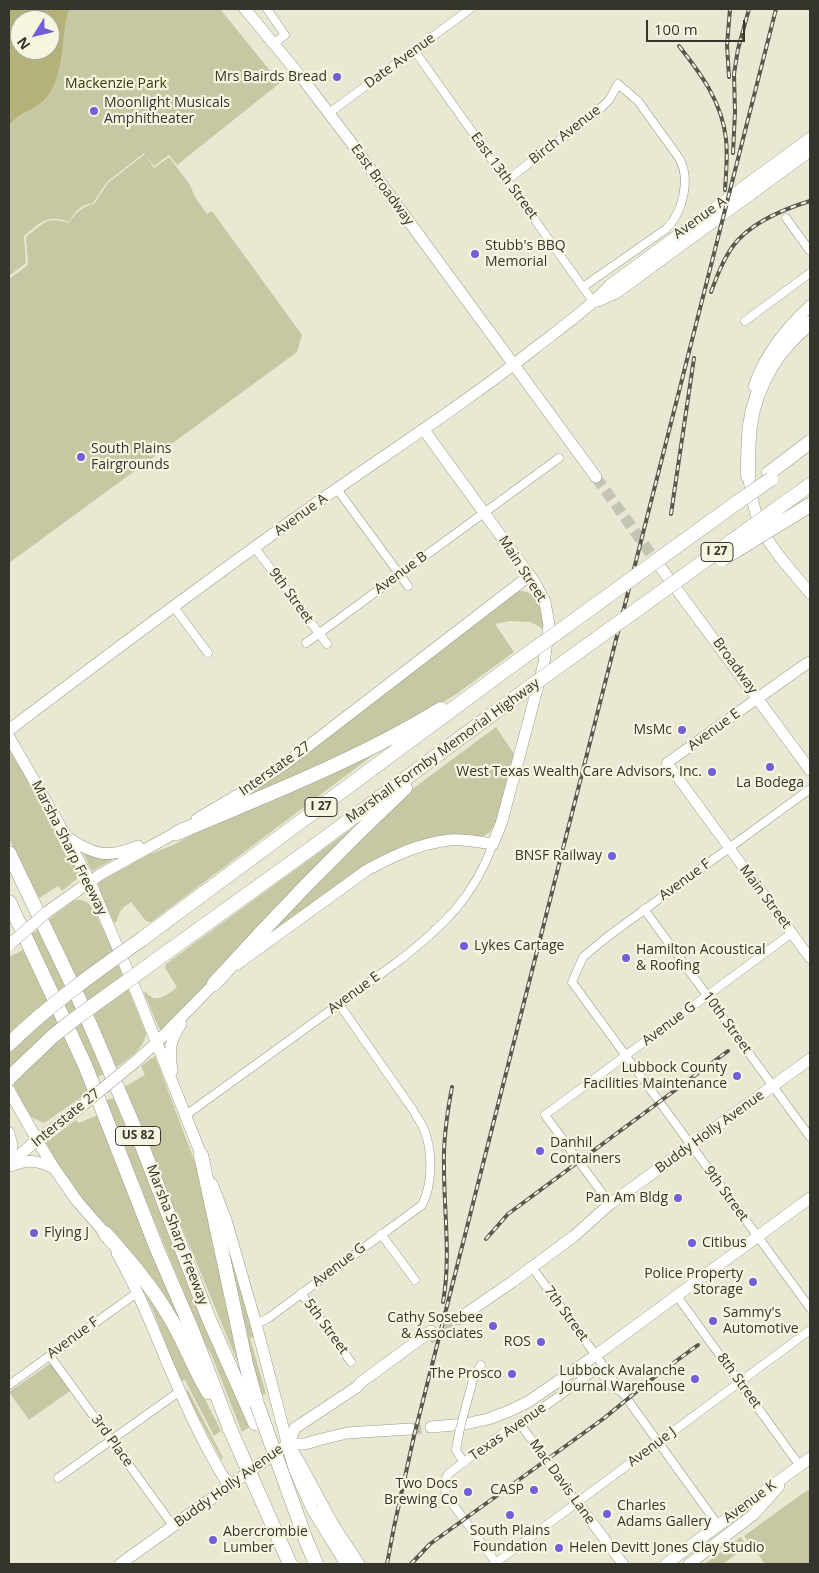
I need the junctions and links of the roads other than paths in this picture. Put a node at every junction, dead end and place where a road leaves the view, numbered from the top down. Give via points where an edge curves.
1 (245, 9) edge
2 (267, 9) edge
3 (470, 9) edge
4 (273, 44) junction
5 (414, 50) junction
6 (329, 113) junction
7 (810, 138) edge
8 (810, 151) edge
9 (507, 180) junction
10 (786, 218) dead end
11 (810, 252) edge
12 (810, 273) edge
13 (583, 287) junction
14 (594, 302) junction
15 (810, 306) edge
16 (745, 321) dead end
17 (810, 323) edge
18 (514, 365) junction
19 (424, 430) junction
20 (810, 442) edge
21 (810, 451) edge
22 (559, 458) dead end
23 (748, 476) junction
24 (770, 476) junction
25 (596, 477) tunnel mouth
26 (810, 484) edge
27 (337, 489) junction
28 (810, 505) edge
29 (484, 513) junction
30 (255, 548) junction
31 (658, 564) tunnel mouth
32 (399, 574) junction
33 (529, 576) junction
34 (408, 586) dead end
35 (810, 593) edge
36 (648, 603) junction
37 (174, 607) junction
38 (318, 633) junction
39 (306, 642) dead end
40 (327, 644) dead end
41 (208, 653) dead end
42 (810, 656) edge
43 (806, 664) edge
44 (500, 674) junction
45 (758, 698) junction
46 (9, 730) edge
47 (9, 737) edge
48 (454, 742) junction
49 (668, 763) joint
50 (810, 770) edge
51 (810, 789) edge
52 (177, 833) junction
53 (66, 836) junction
54 (159, 842) junction
55 (493, 844) junction
56 (729, 848) junction
57 (9, 853) edge
58 (90, 882) junction
59 (9, 902) edge
60 (644, 909) junction
61 (792, 933) junction
62 (9, 945) edge
63 (810, 958) edge
64 (572, 982) joint
65 (214, 984) junction
66 (707, 996) junction
67 (339, 1004) junction
68 (191, 1009) junction
69 (156, 1043) junction
70 (9, 1044) edge
71 (626, 1056) junction
72 (810, 1059) edge
73 (9, 1078) edge
74 (174, 1085) junction
75 (773, 1086) junction
76 (9, 1090) edge
77 (186, 1115) junction
78 (9, 1133) edge
79 (810, 1137) edge
80 (37, 1140) junction
81 (691, 1145) junction
82 (201, 1155) junction
83 (9, 1157) edge
84 (9, 1165) edge
85 (54, 1168) junction
86 (810, 1198) edge
87 (610, 1204) junction
88 (104, 1233) junction
89 (381, 1234) junction
90 (758, 1237) junction
91 (537, 1274) dead end
92 (415, 1280) dead end
93 (138, 1292) junction
94 (302, 1293) junction
95 (677, 1296) junction
96 (810, 1308) edge
97 (459, 1315) tunnel mouth
98 (256, 1324) junction
99 (810, 1330) edge
100 (430, 1335) tunnel mouth
101 (596, 1355) junction
102 (50, 1356) junction
103 (351, 1362) dead end
104 (480, 1365) dead end
105 (740, 1382) junction
106 (9, 1384) edge
107 (180, 1391) junction
108 (622, 1392) junction
109 (520, 1424) junction
110 (431, 1427) tunnel mouth
111 (230, 1429) junction
112 (410, 1429) tunnel mouth
113 (111, 1439) junction
114 (658, 1442) junction
115 (288, 1444) junction
116 (810, 1458) edge
117 (464, 1463) junction
118 (800, 1466) junction
119 (58, 1478) dead end
120 (229, 1486) junction
121 (577, 1502) junction
122 (718, 1525) junction
123 (174, 1526) junction
124 (306, 1540) junction
125 (120, 1564) edge
126 (290, 1564) edge
127 (316, 1564) edge
128 (346, 1564) edge
129 (359, 1564) edge
130 (496, 1564) edge
131 (623, 1564) edge
132 (666, 1564) edge
133 (689, 1564) edge

1 - 4 main road, East Broadway
2 - 4 street via 285,35
3 - 5 street, Date Avenue
4 - 6 main road, East Broadway
5 - 6 street, Date Avenue
5 - 9 street, East 13th Street
6 - 18 main road, East Broadway
7 - 14 main road, Avenue A via 610,285
8 - 14 main road, Avenue A via 616,293
9 - 13 street, East 13th Street
9 - 13 street, Birch Avenue via 598,111 618,84 638,101 683,164 683,196 676,218 666,229
10 - 11 street
12 - 16 street
13 - 14 street, East 13th Street
14 - 18 main road, Avenue A
15 - 23 main road via 769,356 751,396 744,444
17 - 23 highway via 778,356 758,394 750,428
18 - 19 main road, Avenue A
18 - 25 main road
19 - 27 main road, Avenue A
19 - 29 main road, Main Street
20 - 24 highway
21 - 24 highway
22 - 29 street, Avenue B
23 - 35 main road via 760,526
24 - 44 highway, Marshall Formby Memorial Highway / I 27, bridge
26 - 36 highway, Marshall Formby Memorial Highway / I 27, bridge
27 - 30 main road, Avenue A
27 - 32 street
28 - 36 highway, bridge
29 - 32 street, Avenue B
29 - 33 main road, Main Street
30 - 37 main road, Avenue A
30 - 38 street, 9th Street
31 - 45 main road, Broadway
32 - 34 street
32 - 38 street, Avenue B
33 - 52 main road, Interstate 27 via 285,764
33 - 55 main road, Main Street via 545,602 549,625 544,663
36 - 48 highway, Marshall Formby Memorial Highway / I 27, bridge
37 - 41 street
37 - 46 main road, Avenue A
38 - 39 street, Avenue B
38 - 40 street, 9th Street
42 - 43 main road, Avenue E
43 - 45 main road, Avenue E
44 - 52 highway via 372,747 249,804
44 - 70 highway, Marshall Formby Memorial Highway / I 27, bridge via 63,996
45 - 49 street, Avenue E
45 - 50 main road, Broadway
47 - 53 main road, Marsha Sharp Freeway
48 - 65 highway via 351,839
48 - 73 highway, Marshall Formby Memorial Highway / I 27, bridge via 72,1021
49 - 56 street, Main Street
51 - 56 street, Avenue F
52 - 54 main road, Interstate 27
53 - 54 main road via 84,849 107,854
53 - 58 main road, Marsha Sharp Freeway
54 - 58 main road, Interstate 27
55 - 65 main road, Interstate 27 via 452,840 420,846 390,858 367,870
55 - 67 street, Avenue E via 486,864 454,911 423,942
56 - 60 street, Avenue F
56 - 61 street, Main Street
57 - 124 highway, Marsha Sharp Freeway / US 82, bridge via 80,999 141,1143 208,1317
58 - 62 main road, Interstate 27, bridge
58 - 69 main road, Marsha Sharp Freeway
59 - 111 highway, Marsha Sharp Freeway / US 82 via 84,1065
60 - 64 street, Avenue F via 583,957
60 - 66 street, 10th Street
61 - 63 street, Main Street
61 - 66 street, Avenue G
64 - 71 street, 9th Street
65 - 68 main road, Interstate 27
66 - 71 street, Avenue G
66 - 75 street, 10th Street
67 - 77 street, Avenue E
67 - 89 street, Avenue G via 413,1110 429,1145 427,1191 422,1205
68 - 69 main road, Interstate 27
68 - 74 main road via 174,1034 170,1050
69 - 74 main road, Marsha Sharp Freeway
69 - 80 main road, Interstate 27, bridge
71 - 81 street, 9th Street
71 - 87 street, Avenue G via 545,1115
72 - 75 main road, Buddy Holly Avenue
74 - 77 main road, Marsha Sharp Freeway
75 - 79 street, 10th Street
75 - 81 main road, Buddy Holly Avenue
76 - 80 main road
77 - 82 main road, Marsha Sharp Freeway
78 - 83 main road via 12,1146
80 - 84 main road, Interstate 27
80 - 85 main road
81 - 87 main road, Buddy Holly Avenue
81 - 90 street, 9th Street
82 - 98 main road, Marsha Sharp Freeway via 226,1220
82 - 124 highway, bridge via 246,1364
84 - 85 main road via 29,1160
85 - 88 main road
86 - 90 main road, Texas Avenue
87 - 97 main road, Buddy Holly Avenue
88 - 93 main road
88 - 111 highway via 157,1296
89 - 92 street
89 - 94 street, Avenue G
90 - 95 main road, Texas Avenue
90 - 96 street, 9th Street
91 - 101 street, 7th Street
93 - 102 street, Avenue F
93 - 107 main road
94 - 98 street, Avenue G
94 - 103 street, 5th Street
95 - 101 main road, Texas Avenue
95 - 105 street, 8th Street
98 - 115 main road, Marsha Sharp Freeway
99 - 105 street, Avenue J
100 - 115 main road, Buddy Holly Avenue via 295,1428
101 - 108 street, 7th Street
101 - 110 main road, Texas Avenue via 538,1396 508,1412 472,1423
102 - 106 street, Avenue F
102 - 113 street, 3rd Place
104 - 117 street, bridge via 474,1376 456,1450
105 - 114 street, Avenue J
105 - 118 street, 8th Street
107 - 113 street
107 - 120 main road
108 - 109 street, Texas Avenue via 600,1372 594,1371
108 - 114 street, 7th Street
109 - 117 street, Texas Avenue via 507,1430
109 - 121 street, Mac Davis Lane
111 - 126 highway, Marsha Sharp Freeway / US 82, bridge
112 - 115 main road via 347,1433 305,1444
113 - 119 street
113 - 123 street, 3rd Place
114 - 121 street, Avenue J
114 - 122 street, 7th Street
115 - 120 main road, Buddy Holly Avenue
115 - 128 main road, Marsha Sharp Freeway via 294,1469 309,1502
115 - 129 main road, Marsha Sharp Freeway
116 - 118 main road, Avenue K
117 - 130 street, Texas Avenue via 448,1474 445,1490
118 - 122 main road, Avenue K
118 - 133 main road via 753,1515
120 - 123 main road, Buddy Holly Avenue
121 - 130 street, Avenue J
121 - 131 street, Mac Davis Lane
122 - 132 main road, Avenue K
123 - 125 main road, Buddy Holly Avenue
124 - 127 highway, Marsha Sharp Freeway

